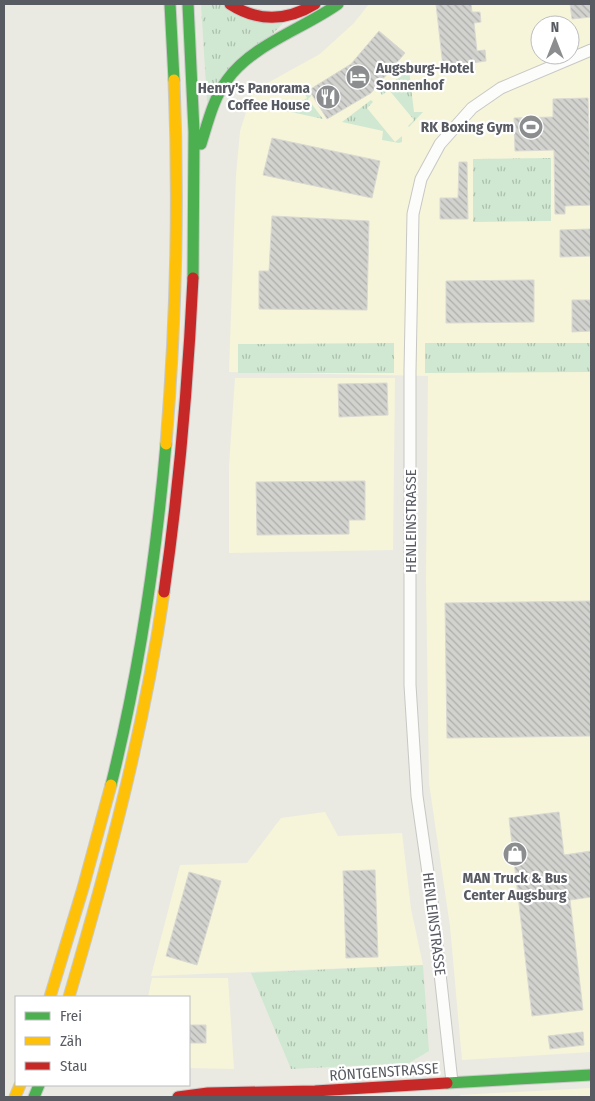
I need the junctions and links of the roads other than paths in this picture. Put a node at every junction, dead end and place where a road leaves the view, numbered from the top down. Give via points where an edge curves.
1 (170, 4) edge
2 (188, 4) edge
3 (230, 4) edge
4 (315, 4) edge
5 (338, 4) edge
6 (591, 50) edge
7 (196, 161) junction
8 (50, 996) edge
9 (69, 996) edge
10 (591, 1074) edge
11 (452, 1082) junction
12 (178, 1097) edge

1 - 8 main road via 176,103 176,262 173,355 158,515 144,612 113,776 94,852
2 - 7 main road
3 - 4 main road via 247,14 281,18
5 - 7 main road via 322,17 262,49 233,71 217,96
6 - 11 street, HENLEINSTRASSE via 501,88 472,108 440,144 421,179 413,214 410,685 417,796
7 - 9 main road via 191,356 180,486 164,600 130,780
10 - 11 main road, RÖNTGENSTRASSE
11 - 12 main road, RÖNTGENSTRASSE

